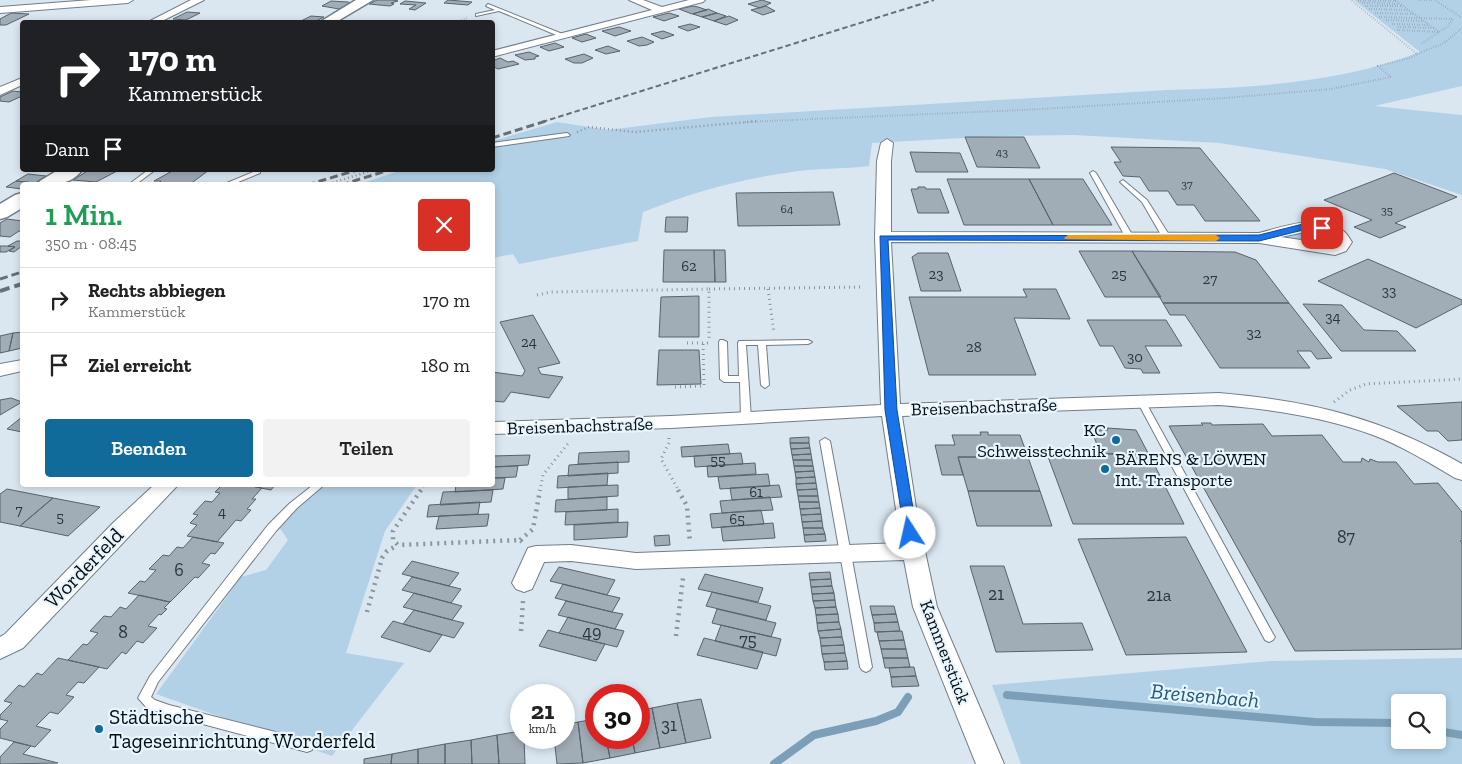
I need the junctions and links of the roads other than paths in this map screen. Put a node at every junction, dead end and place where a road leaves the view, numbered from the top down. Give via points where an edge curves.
1 (29, 0) edge
2 (128, 0) edge
3 (200, 0) edge
4 (366, 0) edge
5 (634, 0) edge
6 (700, 0) edge
7 (488, 5) dead end
8 (11, 9) junction
9 (0, 10) edge
10 (499, 10) junction
11 (662, 10) junction
12 (0, 14) edge
13 (478, 15) dead end
14 (158, 20) edge
15 (331, 20) edge
16 (563, 36) junction
17 (495, 53) edge
18 (20, 82) edge
19 (0, 91) edge
20 (567, 135) road end
21 (887, 143) dead end
22 (495, 145) edge
23 (69, 172) edge
24 (149, 172) edge
25 (258, 172) dead end
26 (1093, 174) dead end
27 (52, 182) edge
28 (135, 182) edge
29 (233, 182) edge
30 (1123, 182) dead end
31 (20, 200) edge
32 (0, 212) edge
33 (883, 238) junction
34 (1130, 238) junction
35 (1167, 238) junction
36 (1259, 238) dead end
37 (724, 342) road end
38 (808, 342) dead end
39 (762, 343) junction
40 (20, 366) edge
41 (0, 370) edge
42 (743, 379) junction
43 (765, 385) dead end
44 (1141, 402) junction
45 (891, 410) junction
46 (746, 418) junction
47 (495, 428) edge
48 (825, 441) dead end
49 (1462, 473) edge
50 (165, 487) edge
51 (317, 487) edge
52 (914, 551) junction
53 (845, 554) junction
54 (524, 583) road end
55 (1269, 637) dead end
56 (0, 649) edge
57 (866, 667) dead end
58 (307, 746) dead end
59 (990, 764) edge

1 - 8 street
2 - 8 street
3 - 14 street
4 - 15 street
5 - 11 street
6 - 11 street
7 - 10 lane
8 - 9 street
8 - 12 street
10 - 13 lane
10 - 16 lane
11 - 16 street
16 - 17 street
18 - 19 street
20 - 22 lane
21 - 33 street, Kammerstück
23 - 27 street
24 - 28 lane
25 - 29 lane
26 - 34 lane
30 - 35 lane via 1145,201
31 - 32 street
33 - 34 street
33 - 45 street, Kammerstück
34 - 35 street
35 - 36 street
37 - 42 lane via 724,379
38 - 39 lane
39 - 42 lane via 742,343
39 - 43 lane
40 - 41 street
42 - 46 lane
44 - 45 street, Breisenbachstraße
44 - 49 street, Breisenbachstraße via 1219,399 1320,413 1381,432
44 - 55 lane
45 - 46 street, Breisenbachstraße
45 - 52 street, Kammerstück
46 - 47 street, Breisenbachstraße
48 - 53 lane
50 - 56 street, Worderfeld via 14,640
51 - 58 lane via 272,528 154,680 144,698 151,704 170,710
52 - 53 street
52 - 59 street, Kammerstück via 925,607
53 - 54 street via 636,562 528,547
53 - 57 lane

